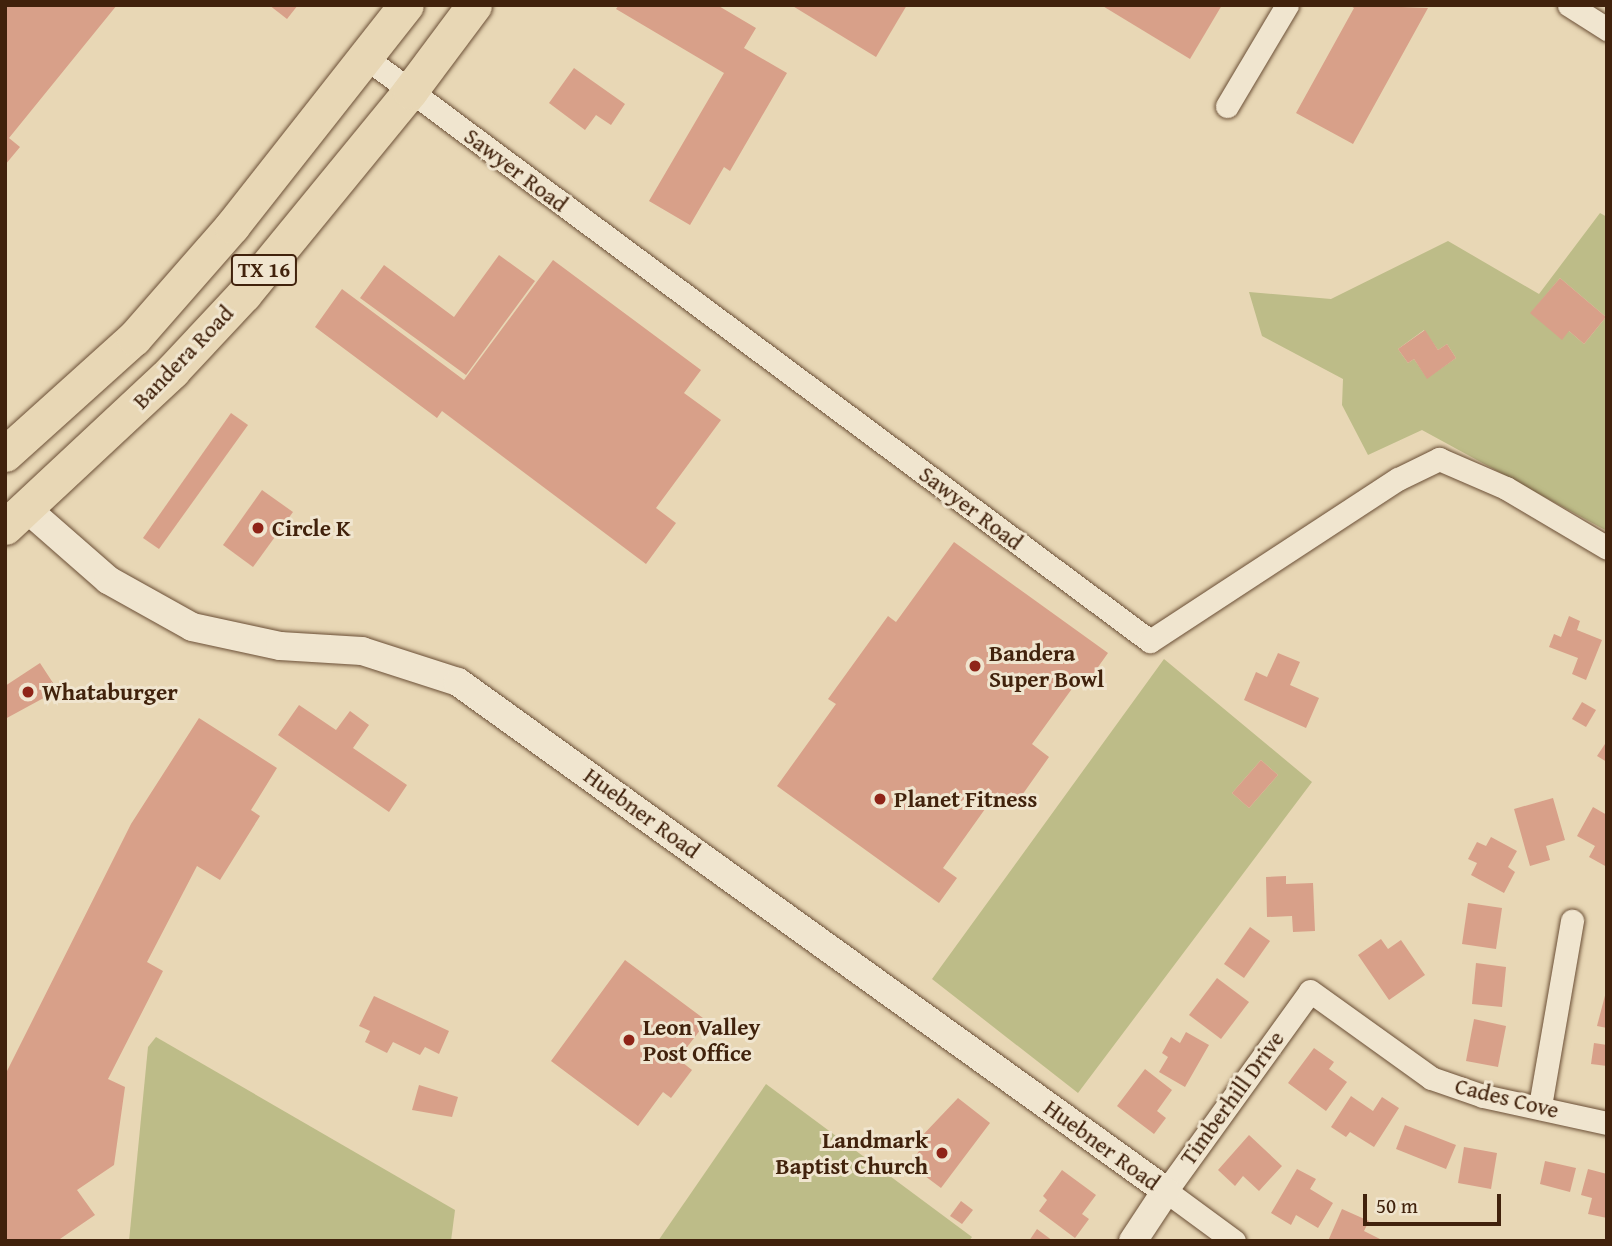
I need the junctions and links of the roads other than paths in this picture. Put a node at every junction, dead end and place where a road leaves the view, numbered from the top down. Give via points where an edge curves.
1 (406, 5) edge
2 (474, 5) edge
3 (1287, 5) edge
4 (1569, 5) edge
5 (1607, 29) edge
6 (365, 57) junction
7 (410, 91) junction
8 (1227, 106) dead end
9 (5, 454) edge
10 (13, 509) edge
11 (1607, 548) edge
12 (1572, 921) dead end
13 (1310, 991) joint
14 (1540, 1106) junction
15 (1607, 1123) edge
16 (1166, 1191) junction
17 (1133, 1241) edge
18 (1234, 1241) edge

1 - 6 main road, TX 16
2 - 7 main road, Bandera Road / TX 16
3 - 8 street
4 - 5 street
6 - 7 street, Sawyer Road
6 - 9 main road, TX 16 via 232,226 134,338
7 - 10 main road, Bandera Road / TX 16 via 244,294 172,371
7 - 11 street, Sawyer Road via 1150,641 1398,479 1439,459 1506,488
10 - 16 street, Huebner Road via 108,580 192,626 280,646 362,651 458,682
12 - 14 street
13 - 14 street, Cades Cove via 1431,1078 1483,1096
13 - 16 street, Timberhill Drive
14 - 15 street, Cades Cove
16 - 17 street, Timberhill Drive
16 - 18 street, Huebner Road

